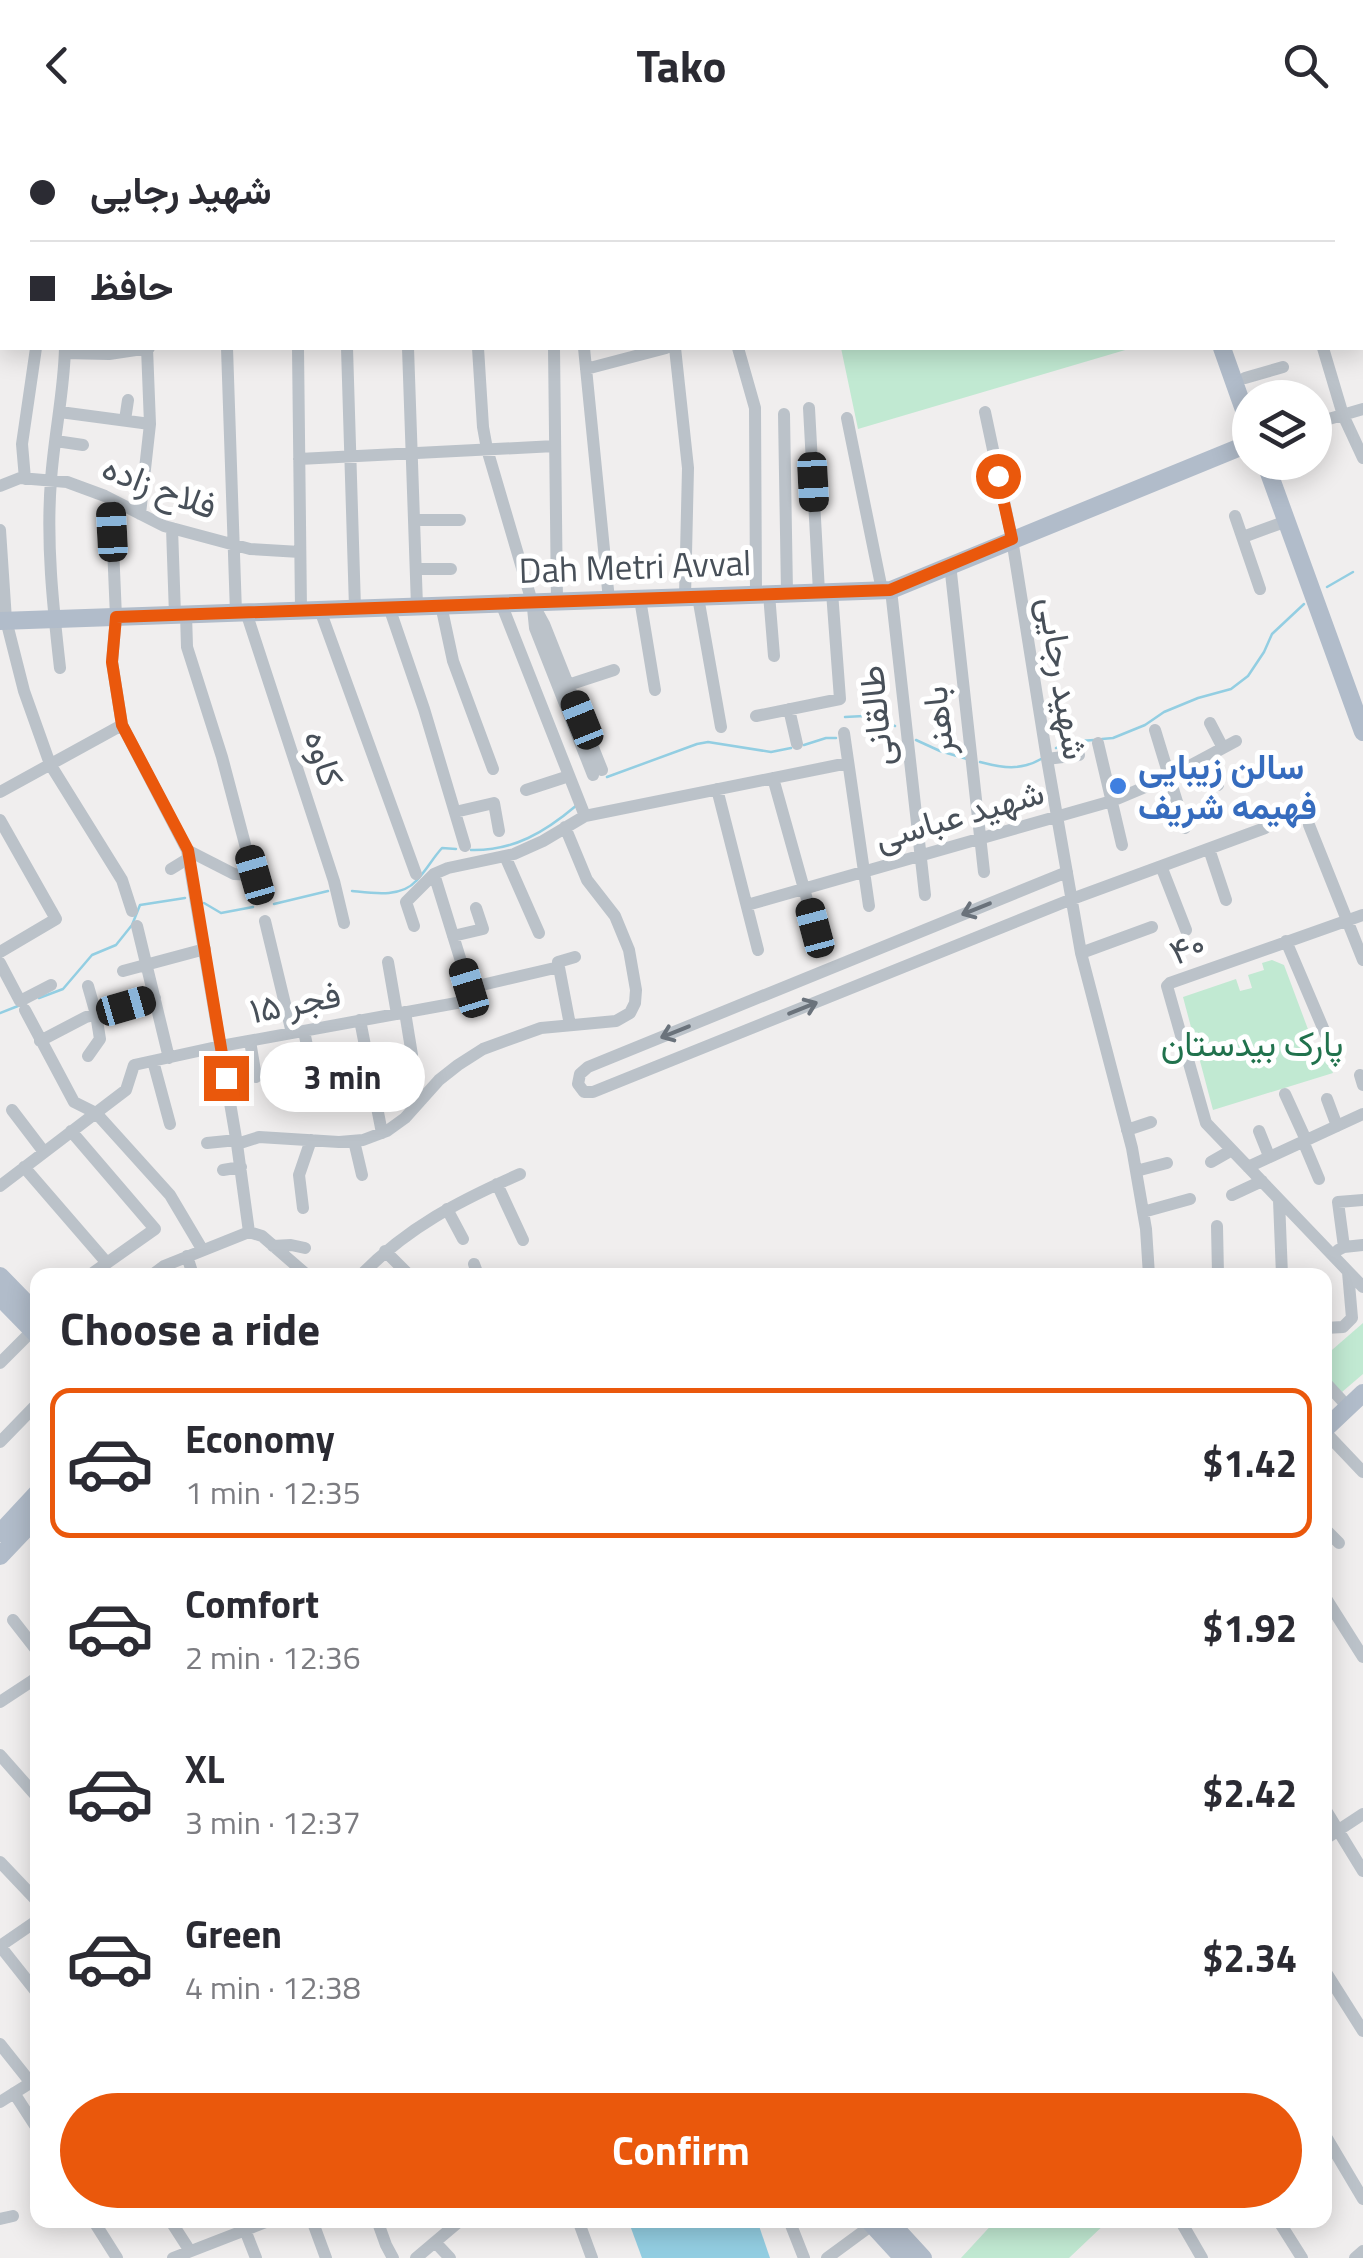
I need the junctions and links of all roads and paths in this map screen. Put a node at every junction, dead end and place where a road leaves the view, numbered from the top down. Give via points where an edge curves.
1 (36, 350) edge
2 (65, 350) edge
3 (99, 350) edge
4 (147, 350) edge
5 (228, 350) edge
6 (298, 350) edge
7 (348, 350) edge
8 (408, 350) edge
9 (478, 350) edge
10 (554, 350) edge
11 (584, 350) edge
12 (658, 350) edge
13 (674, 350) edge
14 (739, 350) edge
15 (1223, 350) edge
16 (1235, 350) edge
17 (1325, 350) edge
18 (1283, 368) dead end
19 (586, 369) junction
20 (1245, 378) joint
21 (1234, 380) edge
22 (128, 400) dead end
23 (809, 408) dead end
24 (1363, 409) edge
25 (60, 412) junction
26 (985, 412) dead end
27 (784, 414) dead end
28 (1343, 415) junction
29 (847, 418) dead end
30 (1332, 418) edge
31 (125, 420) junction
32 (150, 424) junction
33 (56, 440) junction
34 (83, 445) dead end
35 (555, 446) junction
36 (487, 449) junction
37 (412, 453) junction
38 (350, 456) junction
39 (1232, 457) edge
40 (1363, 458) edge
41 (299, 459) junction
42 (25, 479) junction
43 (1271, 480) edge
44 (50, 481) junction
45 (0, 486) edge
46 (111, 499) junction
47 (140, 514) junction
48 (1235, 516) dead end
49 (414, 520) junction
50 (460, 520) dead end
51 (1286, 521) junction
52 (172, 528) junction
53 (0, 530) edge
54 (1243, 538) junction
55 (1012, 539) junction
56 (233, 544) junction
57 (300, 552) junction
58 (950, 564) junction
59 (416, 569) junction
60 (451, 569) dead end
61 (1260, 589) dead end
62 (886, 590) junction
63 (825, 592) junction
64 (770, 594) junction
65 (691, 597) junction
66 (640, 598) junction
67 (609, 600) junction
68 (557, 601) junction
69 (532, 602) junction
70 (501, 603) junction
71 (441, 605) junction
72 (417, 606) junction
73 (389, 607) junction
74 (355, 608) junction
75 (310, 610) junction
76 (242, 612) junction
77 (180, 614) junction
78 (116, 617) junction
79 (54, 619) junction
80 (3, 621) edge
81 (774, 656) dead end
82 (60, 668) dead end
83 (614, 670) dead end
84 (568, 686) junction
85 (656, 690) dead end
86 (789, 709) junction
87 (756, 716) dead end
88 (578, 722) junction
89 (1210, 724) dead end
90 (122, 725) junction
91 (721, 727) dead end
92 (1155, 730) dead end
93 (1363, 732) edge
94 (844, 733) dead end
95 (1098, 743) dead end
96 (797, 744) dead end
97 (1079, 755) dead end
98 (1205, 758) junction
99 (1046, 759) junction
100 (848, 763) junction
101 (50, 764) junction
102 (493, 770) dead end
103 (598, 772) dead end
104 (569, 776) junction
105 (1170, 776) junction
106 (773, 778) junction
107 (1218, 785) dead end
108 (526, 790) dead end
109 (717, 790) junction
110 (0, 792) edge
111 (1112, 801) junction
112 (455, 812) junction
113 (585, 816) junction
114 (1057, 817) junction
115 (0, 820) edge
116 (1310, 824) dead end
117 (565, 827) junction
118 (1185, 828) dead end
119 (1264, 828) dead end
120 (499, 830) dead end
121 (980, 839) junction
122 (1122, 845) dead end
123 (465, 846) dead end
124 (1209, 848) junction
125 (188, 854) junction
126 (505, 856) junction
127 (920, 856) junction
128 (1161, 866) junction
129 (171, 869) dead end
130 (864, 872) junction
131 (984, 872) dead end
132 (1067, 872) junction
133 (416, 874) dead end
134 (434, 874) junction
135 (255, 875) junction
136 (804, 889) junction
137 (925, 895) dead end
138 (259, 897) dead end
139 (1072, 899) junction
140 (1226, 900) dead end
141 (747, 905) junction
142 (869, 906) dead end
143 (476, 908) dead end
144 (132, 911) dead end
145 (1363, 915) edge
146 (264, 920) dead end
147 (1347, 920) junction
148 (344, 923) dead end
149 (138, 926) dead end
150 (414, 926) dead end
151 (1152, 927) dead end
152 (815, 928) dead end
153 (1186, 930) dead end
154 (539, 933) dead end
155 (453, 936) junction
156 (1286, 942) junction
157 (205, 949) junction
158 (758, 950) dead end
159 (0, 952) edge
160 (1081, 954) junction
161 (575, 957) dead end
162 (1363, 960) edge
163 (388, 962) dead end
164 (0, 963) edge
165 (148, 964) junction
166 (559, 967) junction
167 (123, 971) dead end
168 (51, 985) dead end
169 (88, 986) dead end
170 (471, 994) junction
171 (155, 998) junction
172 (22, 1005) junction
173 (401, 1013) junction
174 (96, 1014) junction
175 (360, 1020) junction
176 (570, 1025) junction
177 (298, 1032) junction
178 (1326, 1035) dead end
179 (40, 1041) junction
180 (250, 1041) junction
181 (221, 1046) junction
182 (412, 1055) dead end
183 (88, 1056) dead end
184 (169, 1058) junction
185 (153, 1061) junction
186 (256, 1077) dead end
187 (315, 1085) dead end
188 (1285, 1094) dead end
189 (1327, 1100) dead end
190 (12, 1110) dead end
191 (96, 1113) junction
192 (1363, 1114) edge
193 (1151, 1122) dead end
194 (170, 1124) dead end
195 (1337, 1126) junction
196 (1127, 1130) junction
197 (71, 1131) junction
198 (1259, 1131) dead end
199 (382, 1133) junction
200 (311, 1140) junction
201 (1304, 1140) junction
202 (354, 1141) junction
203 (237, 1142) junction
204 (207, 1143) dead end
205 (1232, 1150) junction
206 (44, 1152) junction
207 (1269, 1156) junction
208 (1211, 1162) dead end
209 (1167, 1163) dead end
210 (24, 1166) junction
211 (241, 1167) junction
212 (1248, 1167) junction
213 (223, 1170) dead end
214 (1136, 1171) junction
215 (520, 1174) dead end
216 (362, 1175) dead end
217 (1319, 1179) dead end
218 (1262, 1182) junction
219 (496, 1184) junction
220 (0, 1186) edge
221 (1232, 1195) dead end
222 (1190, 1199) dead end
223 (1279, 1200) junction
224 (1363, 1200) edge
225 (303, 1208) dead end
226 (447, 1209) junction
227 (1143, 1212) junction
228 (1216, 1226) dead end
229 (249, 1232) junction
230 (463, 1239) dead end
231 (523, 1240) dead end
232 (1363, 1245) edge
233 (273, 1246) junction
234 (305, 1248) dead end
235 (202, 1249) junction
236 (385, 1250) junction
237 (1337, 1250) junction
238 (187, 1256) junction
239 (107, 1263) junction
240 (100, 1268) edge
241 (161, 1268) edge
242 (191, 1268) edge
243 (290, 1268) edge
244 (368, 1268) edge
245 (402, 1268) edge
246 (1148, 1268) edge
247 (1218, 1268) edge
248 (1282, 1268) edge
249 (1348, 1272) junction
250 (0, 1276) edge
251 (1363, 1287) edge
252 (0, 1297) edge
253 (30, 1314) edge
254 (30, 1318) edge
255 (1332, 1328) edge
256 (30, 1329) edge
257 (0, 1363) edge
258 (1332, 1390) edge
259 (1363, 1393) edge
260 (1348, 1407) junction
261 (30, 1411) edge
262 (1332, 1424) edge
263 (1332, 1439) edge
264 (0, 1442) edge
265 (1363, 1472) edge
266 (30, 1500) edge
267 (30, 1524) edge
268 (0, 1532) edge
269 (1332, 1536) edge
270 (1339, 1543) dead end
271 (0, 1556) edge
272 (1332, 1608) edge
273 (13, 1620) dead end
274 (30, 1642) edge
275 (1363, 1658) edge
276 (30, 1682) edge
277 (1, 1700) edge
278 (0, 1755) edge
279 (30, 1789) edge
280 (1363, 1814) edge
281 (1332, 1820) edge
282 (1338, 1830) junction
283 (1332, 1834) edge
284 (2, 1869) edge
285 (1363, 1870) edge
286 (30, 1895) edge
287 (30, 1925) edge
288 (0, 1946) edge
289 (1332, 1982) edge
290 (30, 1984) edge
291 (1363, 2031) edge
292 (0, 2044) edge
293 (30, 2077) edge
294 (30, 2083) edge
295 (14, 2093) junction
296 (0, 2102) edge
297 (30, 2118) edge
298 (1332, 2147) edge
299 (1363, 2199) edge
300 (99, 2228) edge
301 (173, 2228) edge
302 (249, 2228) edge
303 (315, 2228) edge
304 (381, 2228) edge
305 (452, 2228) edge
306 (581, 2228) edge
307 (791, 2228) edge
308 (868, 2228) edge
309 (880, 2228) edge
310 (884, 2228) edge
311 (1185, 2228) edge
312 (1283, 2228) edge
313 (245, 2230) junction
314 (436, 2242) junction
315 (1363, 2252) edge
316 (183, 2255) edge
317 (831, 2257) edge
318 (117, 2258) edge
319 (256, 2258) edge
320 (326, 2258) edge
321 (393, 2258) edge
322 (416, 2258) edge
323 (450, 2258) edge
324 (592, 2258) edge
325 (804, 2258) edge
326 (903, 2258) edge
327 (923, 2258) edge
328 (1202, 2258) edge
329 (1302, 2258) edge
330 (1355, 2258) edge

1 - 42 street via 22,444
2 - 3 street
2 - 25 street
4 - 32 street
5 - 56 street, کاوه
6 - 41 street
7 - 38 street
8 - 37 street
9 - 36 street
10 - 35 street
11 - 19 street
12 - 19 street
13 - 65 street via 688,468
14 - 64 street via 755,408
15 - 21 main road
16 - 20 main road
17 - 28 street
18 - 20 street
19 - 67 street
22 - 31 street
23 - 63 street
24 - 28 street
25 - 31 street
25 - 33 street
26 - 55 street, شهید رجایی
27 - 64 street
28 - 30 street
28 - 40 street
29 - 62 street, طالقانی
31 - 32 street
32 - 47 street
33 - 34 street
33 - 44 street
35 - 36 street
35 - 68 street
36 - 37 street
36 - 69 street
37 - 38 street
37 - 49 street
38 - 41 street
38 - 74 street
39 - 55 main road, Dah Metri Avval
41 - 57 street
42 - 44 street, فلاح زاده
42 - 45 street, فلاح زاده
43 - 51 main road
44 - 46 street, فلاح زاده
44 - 79 street
46 - 47 street, فلاح زاده
46 - 78 street
47 - 52 street, فلاح زاده
48 - 54 street
49 - 50 street
49 - 59 street
51 - 54 street
51 - 93 main road
52 - 56 street, فلاح زاده
52 - 77 street
53 - 80 street
54 - 61 street
55 - 58 main road, Dah Metri Avval
55 - 99 street, شهید رجایی
56 - 57 street, فلاح زاده
56 - 76 street, کاوه
57 - 75 street
58 - 62 main road, Dah Metri Avval
58 - 121 street, باهنر
59 - 60 street
59 - 72 street
62 - 63 main road, Dah Metri Avval
62 - 127 street, طالقانی
63 - 64 main road, Dah Metri Avval
63 - 86 street via 840,699
64 - 65 main road, Dah Metri Avval
64 - 81 street
65 - 66 main road, Dah Metri Avval
65 - 91 street
66 - 67 main road, Dah Metri Avval
66 - 85 street
67 - 68 main road, Dah Metri Avval
68 - 69 main road, Dah Metri Avval
69 - 70 main road, Dah Metri Avval
69 - 84 street
69 - 88 street via 535,628
70 - 71 main road, Dah Metri Avval
70 - 104 street
71 - 72 main road, Dah Metri Avval
71 - 102 street
72 - 73 main road, Dah Metri Avval
73 - 74 main road, Dah Metri Avval
73 - 112 street
74 - 75 main road, Dah Metri Avval
75 - 76 main road, Dah Metri Avval
75 - 133 street
76 - 77 main road, Dah Metri Avval
76 - 148 street, کاوه
77 - 78 main road, Dah Metri Avval
77 - 135 street
78 - 79 main road, Dah Metri Avval
78 - 90 street via 112,662
79 - 80 main road, Dah Metri Avval
79 - 82 street
80 - 101 street
83 - 84 street
84 - 88 street
86 - 87 street
86 - 96 street
88 - 103 street
89 - 98 street, شهید عباسی via 1229,745
90 - 101 street
90 - 125 street
92 - 105 street
94 - 100 street
95 - 111 street
97 - 99 street
98 - 105 street, شهید عباسی
98 - 107 street
99 - 114 street, شهید رجایی
100 - 106 street
100 - 130 street
101 - 110 street
101 - 144 street via 122,880
104 - 108 street
104 - 113 street
105 - 111 street, شهید عباسی
105 - 118 street
106 - 109 street
106 - 136 street
109 - 113 street
109 - 141 street
111 - 114 street, شهید عباسی
111 - 122 street
112 - 120 street via 494,804
112 - 123 street
113 - 117 street
114 - 121 street, شهید عباسی
114 - 132 street, شهید رجایی
115 - 159 street via 56,919
116 - 147 street
117 - 126 street
117 - 176 street via 587,880 615,916 630,950 636,990 630,1013 616,1021
119 - 124 street
121 - 127 street, شهید عباسی
121 - 131 street, باهنر
124 - 128 street
124 - 140 street
125 - 129 street
125 - 135 street via 234,874
125 - 157 street
126 - 134 street
126 - 154 street
127 - 130 street, شهید عباسی
127 - 137 street, طالقانی
128 - 139 street
128 - 153 street
130 - 136 street, شهید عباسی
130 - 142 street
132 - 139 street, شهید رجایی
132 -> 139 street via 588,1067 578,1084 593,1092
134 - 150 street via 406,902
134 - 155 street
135 - 138 street
136 - 141 street, شهید عباسی
136 - 152 street
139 - 160 street, شهید رجایی
141 - 158 street
143 - 155 street via 483,930
145 - 147 street, ۴۰
146 - 177 street
147 - 156 street, ۴۰
147 - 162 street
149 - 165 street
151 - 160 street
155 - 170 street
156 - 178 street
156 - 205 street, ۴۰ via 1167,986 1206,1123
157 - 165 street
157 - 181 street
160 - 196 street, شهید رجایی
161 - 166 street, فجر ۱۵
163 - 173 street
164 - 172 street
165 - 167 street
165 - 171 street
166 - 170 street, فجر ۱۵
166 - 176 street
168 - 172 street
169 - 174 street
170 - 173 street, فجر ۱۵
171 - 174 street
171 - 184 street
172 - 179 street
173 - 175 street, فجر ۱۵
173 - 182 street
174 - 179 street
174 - 183 street via 100,1039
175 - 177 street, فجر ۱۵
175 - 199 street
176 - 199 street via 482,1049
177 - 180 street, فجر ۱۵
177 - 187 street
179 - 191 street via 74,1102
180 - 181 street, فجر ۱۵
180 - 186 street
181 - 184 street, فجر ۱۵
181 - 203 street
184 - 185 street, فجر ۱۵
185 - 191 street via 134,1065 126,1090
185 - 194 street
188 - 201 street
189 - 195 street
190 - 206 street
191 - 197 street
191 - 235 street via 170,1195
192 - 195 street
193 - 196 street
195 - 201 street
196 - 214 street, شهید رجایی
197 - 206 street
197 - 239 street via 156,1229
198 - 207 street
199 - 202 street
200 - 202 street
200 - 203 street via 260,1136
200 - 225 street via 299,1175
201 - 207 street
201 - 217 street
202 - 216 street
203 - 204 street
203 - 211 street
205 - 208 street
205 - 212 street
206 - 210 street
207 - 212 street
209 - 214 street
210 - 220 street
210 - 239 street
211 - 213 street
211 - 229 street
212 - 218 street
214 - 227 street, شهید رجایی
215 - 219 street
218 - 221 street
218 - 223 street
219 - 226 street
219 - 231 street
222 - 227 street
223 - 237 street
223 - 248 street
224 - 237 street via 1338,1202
226 - 230 street
226 - 236 street
227 - 246 street, شهید رجایی
228 - 247 street
229 - 233 street
229 - 235 street
232 - 237 street
233 - 234 street
233 - 243 street
235 - 238 street
236 - 244 street
236 - 245 street
237 - 249 street
238 - 241 street
238 - 242 street
239 - 240 street
249 - 251 street
249 - 255 street via 1352,1318
250 - 253 main road
252 - 254 main road
256 - 257 street
258 - 260 street
259 - 260 main road
260 - 262 main road
261 - 264 street
263 - 265 street
266 - 268 main road
267 - 271 main road
269 - 270 street
272 - 275 street
273 - 274 street
276 - 277 street
278 - 279 street
280 - 282 street
281 - 282 street
282 - 283 street
282 - 285 street
284 - 286 street
287 - 288 street
288 - 290 street
289 - 291 street
292 - 293 street
294 - 295 street
295 - 296 street
295 - 297 street
298 - 299 street
300 - 318 street
301 - 316 street
302 - 313 street
303 - 320 street
304 - 321 street
305 - 314 street
306 - 324 street
307 - 325 street
308 - 317 street
309 - 326 main road
310 - 327 main road
311 - 328 street
312 - 329 street
313 - 316 street
313 - 319 street
314 - 322 street
314 - 323 street
315 - 330 street

